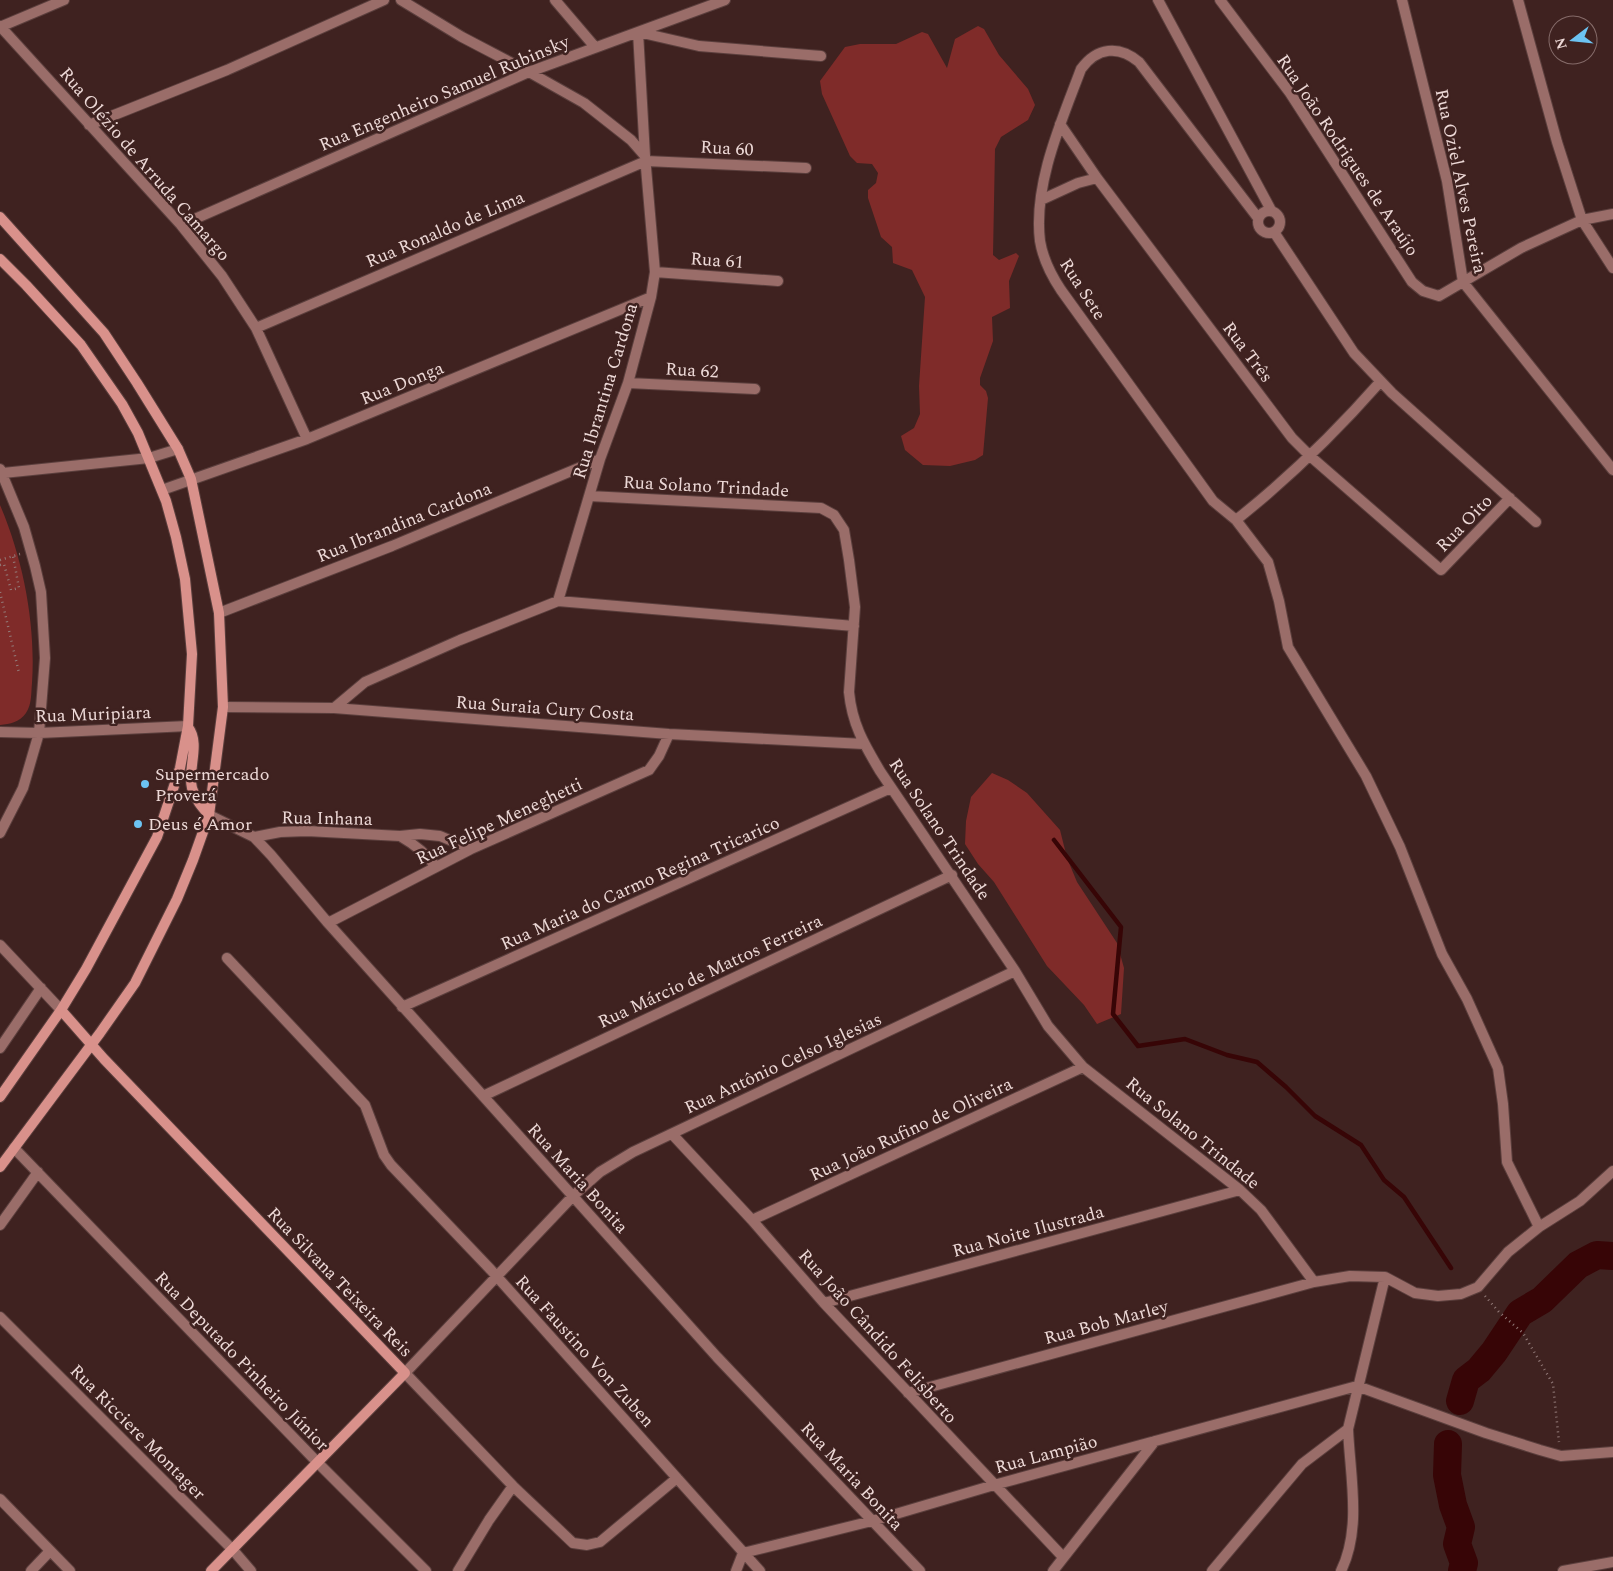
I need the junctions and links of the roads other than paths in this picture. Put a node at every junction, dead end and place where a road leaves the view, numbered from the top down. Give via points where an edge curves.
1 (64, 0) edge
2 (384, 0) edge
3 (401, 0) edge
4 (555, 0) edge
5 (722, 0) edge
6 (1158, 0) edge
7 (1220, 0) edge
8 (1402, 0) edge
9 (1518, 0) edge
10 (0, 26) edge
11 (638, 32) junction
12 (595, 47) junction
13 (821, 56) dead end
14 (529, 72) junction
15 (1060, 124) junction
16 (89, 125) junction
17 (646, 158) junction
18 (806, 168) dead end
19 (1097, 178) junction
20 (1041, 200) junction
21 (1271, 210) junction
22 (1613, 214) edge
23 (0, 217) edge
24 (1258, 218) junction
25 (1582, 220) junction
26 (181, 225) junction
27 (1274, 232) junction
28 (0, 259) edge
29 (1613, 268) edge
30 (655, 272) junction
31 (778, 281) dead end
32 (1463, 282) junction
33 (651, 297) junction
34 (256, 328) junction
35 (1380, 382) junction
36 (628, 383) junction
37 (755, 389) dead end
38 (307, 439) junction
39 (178, 449) junction
40 (1310, 456) junction
41 (149, 458) junction
42 (600, 459) junction
43 (1613, 470) edge
44 (1, 471) edge
45 (191, 480) junction
46 (162, 490) junction
47 (589, 496) junction
48 (1510, 498) junction
49 (1236, 520) junction
50 (1536, 522) dead end
51 (1441, 570) joint
52 (558, 601) junction
53 (219, 613) junction
54 (854, 626) junction
55 (223, 707) junction
56 (334, 708) junction
57 (188, 726) junction
58 (0, 732) edge
59 (39, 733) junction
60 (669, 734) junction
61 (864, 744) junction
62 (891, 788) junction
63 (209, 815) junction
64 (0, 833) edge
65 (400, 836) junction
66 (254, 837) junction
67 (471, 849) junction
68 (436, 867) junction
69 (952, 875) junction
70 (328, 923) junction
71 (0, 946) edge
72 (227, 958) dead end
73 (1015, 971) junction
74 (41, 988) junction
75 (402, 1007) junction
76 (61, 1010) junction
77 (91, 1044) junction
78 (0, 1048) edge
79 (1083, 1067) junction
80 (483, 1096) junction
81 (0, 1097) edge
82 (672, 1134) junction
83 (14, 1148) junction
84 (0, 1167) edge
85 (1613, 1171) edge
86 (38, 1172) junction
87 (1240, 1190) junction
88 (573, 1196) junction
89 (752, 1220) junction
90 (0, 1226) edge
91 (1539, 1227) junction
92 (497, 1277) junction
93 (1385, 1277) junction
94 (1314, 1282) junction
95 (824, 1303) junction
96 (0, 1317) edge
97 (405, 1373) junction
98 (1357, 1386) junction
99 (908, 1393) junction
100 (1348, 1429) junction
101 (1155, 1441) junction
102 (1613, 1452) edge
103 (318, 1463) junction
104 (677, 1478) junction
105 (994, 1485) junction
106 (513, 1486) junction
107 (0, 1499) edge
108 (872, 1521) junction
109 (50, 1550) junction
110 (232, 1550) junction
111 (743, 1553) junction
112 (1063, 1557) junction
113 (1613, 1562) edge
114 (31, 1571) edge
115 (70, 1571) edge
116 (212, 1571) edge
117 (251, 1571) edge
118 (426, 1571) edge
119 (458, 1571) edge
120 (736, 1571) edge
121 (760, 1571) edge
122 (920, 1571) edge
123 (1053, 1571) edge
124 (1212, 1571) edge
125 (1341, 1571) edge
126 (1563, 1571) edge

1 - 10 street
2 - 16 street via 227,70
3 - 14 street via 462,38
4 - 12 street
5 - 11 street, Rua Engenheiro Samuel Rubinsky
6 - 21 street
7 - 32 street, Rua João Rodrigues de Araújo via 1290,93 1412,282 1423,291 1440,296
8 - 32 street, Rua Oziel Alves Pereira via 1447,181
9 - 25 street
10 - 16 street, Rua Olézio de Arruda Camargo
11 - 12 street, Rua Engenheiro Samuel Rubinsky
11 - 13 street via 699,46
11 - 17 street, Rua Ibrantina Cardona
12 - 14 street, Rua Engenheiro Samuel Rubinsky
14 - 17 street via 584,103 631,140
14 - 26 street, Rua Engenheiro Samuel Rubinsky
15 - 19 street, Rua Três
15 - 20 street, Rua Sete
15 - 24 street, Rua Sete via 1081,69 1093,56 1109,50 1126,53 1140,62
16 - 26 street, Rua Olézio de Arruda Camargo
17 - 18 street, Rua 60
17 - 30 street, Rua Ibrantina Cardona
17 - 34 street, Rua Ronaldo de Lima
19 - 20 street
19 - 40 street, Rua Três via 1292,438
20 - 49 street, Rua Sete via 1040,240 1054,279 1213,501
21 - 24 street via 1260,213
21 - 27 street via 1276,212 1280,222
22 - 25 street
23 - 39 main road via 104,333
24 - 27 street via 1259,228 1264,232
25 - 29 street
25 - 32 street via 1521,248
26 - 34 street, Rua Olézio de Arruda Camargo via 222,276
27 - 35 street via 1354,353
28 - 41 main road via 81,345 122,404
30 - 31 street, Rua 61
30 - 33 street, Rua Ibrantina Cardona
32 - 43 street, Rua Oziel Alves Pereira
33 - 36 street, Rua Ibrantina Cardona
33 - 38 street, Rua Donga
34 - 38 street, Rua Olézio de Arruda Camargo
35 - 40 street
35 - 48 street
36 - 37 street, Rua 62
36 - 42 street, Rua Ibrantina Cardona
38 - 45 street, Rua Donga
39 - 41 street
39 - 45 main road
40 - 49 street
40 - 51 street, Rua Três
41 - 44 street
41 - 46 main road
42 - 47 street, Rua Ibrantina Cardona
42 - 53 street, Rua Ibrandina Cardona via 392,546
44 - 59 street via 32,551 41,592 44,649
45 - 46 street, Rua Donga
45 - 53 main road
46 - 57 main road via 176,537 189,615 192,654
47 - 52 street, Rua Ibrantina Cardona
47 - 54 street, Rua Solano Trindade via 821,508 828,511 844,530 856,608
48 - 50 street
48 - 51 street, Rua Oito
49 - 91 street, Rua Sete via 1268,562 1288,647 1366,776 1410,871 1442,954 1498,1068 1507,1162
52 - 54 street
52 - 56 street via 365,682
53 - 55 main road
54 - 61 street, Rua Solano Trindade via 850,706
55 - 56 street, Rua Suraia Cury Costa
55 - 63 main road
56 - 60 street, Rua Suraia Cury Costa
57 - 59 street, Rua Muripiara
57 - 63 main road via 193,735 192,787
57 - 76 main road via 180,768 157,837
58 - 59 street, Rua Muripiara
59 - 64 street via 23,788
60 - 61 street, Rua Suraia Cury Costa
60 - 67 street, Rua Felipe Meneghetti via 660,756 649,770
61 - 62 street, Rua Solano Trindade
62 - 69 street, Rua Solano Trindade
62 - 75 street, Rua Maria do Carmo Regina Tricarico
63 - 66 street, Rua Maria Bonita
63 - 77 main road via 177,899 136,983
65 - 66 street, Rua Inhana via 307,831
65 - 67 street, Rua Inhana via 440,836
65 - 68 street via 428,856
66 - 70 street, Rua Maria Bonita
67 - 68 street, Rua Felipe Meneghetti
68 - 70 street, Rua Felipe Meneghetti
69 - 73 street, Rua Solano Trindade
69 - 80 street, Rua Márcio de Mattos Ferreira
70 - 75 street, Rua Maria Bonita
71 - 74 street, Rua Silvana Teixeira Reis
72 - 92 street, Rua Faustino Von Zuben via 365,1105 391,1165
73 - 79 street, Rua Solano Trindade via 1048,1026
73 - 82 street, Rua Antônio Celso Iglesias
74 - 76 street, Rua Silvana Teixeira Reis
74 - 78 street
75 - 80 street, Rua Maria Bonita
76 - 77 main road, Rua Silvana Teixeira Reis
76 - 81 main road
77 - 83 main road
77 - 97 main road, Rua Silvana Teixeira Reis
79 - 87 street, Rua Solano Trindade
79 - 89 street, Rua João Rufino de Oliveira
80 - 88 street, Rua Maria Bonita
82 - 88 street, Rua Antônio Celso Iglesias via 600,1172
82 - 89 street, Rua João Cândido Felisberto
83 - 84 main road
83 - 86 street, Rua Deputado Pinheiro Júnior
85 - 91 street via 1580,1201
86 - 90 street
86 - 103 street, Rua Deputado Pinheiro Júnior
87 - 94 street, Rua Solano Trindade via 1261,1210
87 - 95 street, Rua Noite Ilustrada
88 - 92 street, Rua Antônio Celso Iglesias
88 - 108 street, Rua Maria Bonita via 717,1357
89 - 95 street, Rua João Cândido Felisberto
91 - 93 street via 1508,1252 1478,1287 1461,1294 1415,1293
92 - 97 street, Rua Antônio Celso Iglesias
92 - 104 street, Rua Faustino Von Zuben
93 - 94 street, Rua Bob Marley via 1350,1276
93 - 98 street
94 - 99 street, Rua Bob Marley
95 - 99 street, Rua João Cândido Felisberto
96 - 110 street, Rua Ricciere Montager
97 - 103 main road
97 - 106 street, Rua Silvana Teixeira Reis
98 - 100 street
98 - 101 street, Rua Lampião
98 - 102 street via 1560,1456
99 - 105 street, Rua João Cândido Felisberto
100 - 124 street via 1302,1464
100 - 125 street via 1353,1534
101 - 105 street, Rua Lampião
101 - 112 street
103 - 110 main road
103 - 118 street, Rua Deputado Pinheiro Júnior
104 - 106 street, Rua Silvana Teixeira Reis via 600,1542 587,1545 573,1543
104 - 111 street, Rua Faustino Von Zuben
105 - 108 street, Rua Lampião
105 - 112 street, Rua João Cândido Felisberto
106 - 119 street
107 - 109 street
108 - 111 street, Rua Lampião
108 - 122 street, Rua Maria Bonita
109 - 114 street
109 - 115 street
110 - 116 main road
110 - 117 street, Rua Ricciere Montager
111 - 120 street
111 - 121 street, Rua Faustino Von Zuben
112 - 123 street
113 - 126 street

